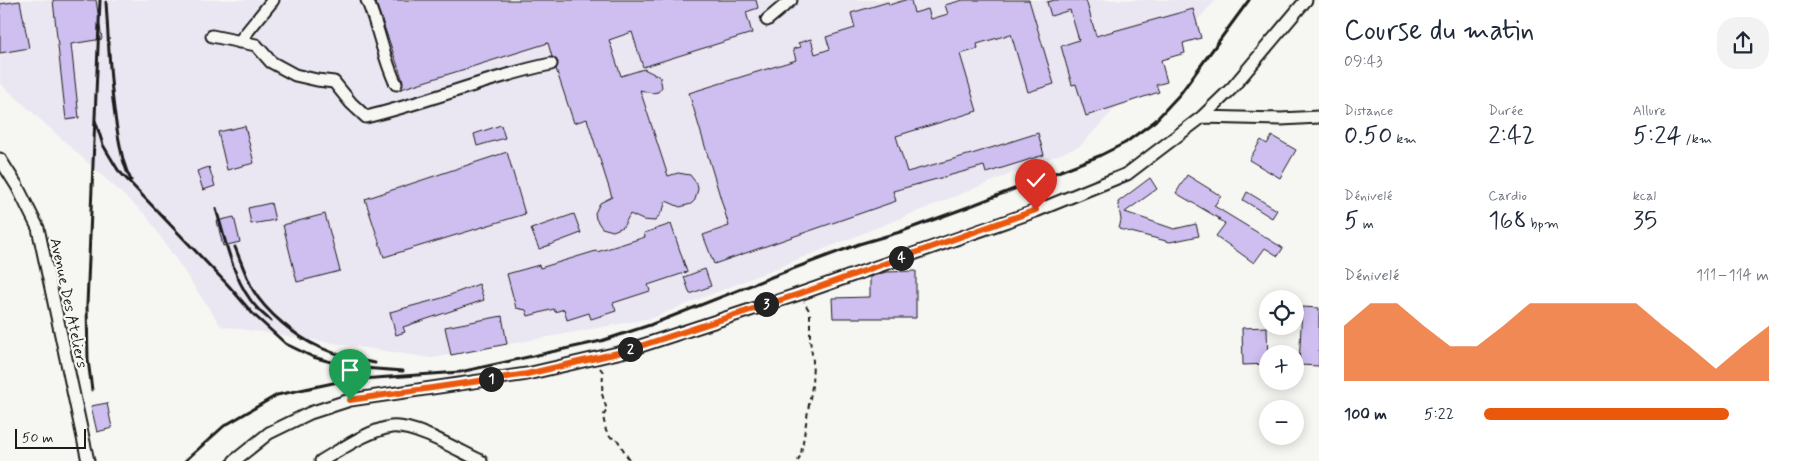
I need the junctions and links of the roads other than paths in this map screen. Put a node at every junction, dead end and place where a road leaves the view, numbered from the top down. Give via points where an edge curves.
1 (273, 0) edge
2 (367, 0) edge
3 (791, 0) edge
4 (1306, 0) edge
5 (767, 20) dead end
6 (212, 36) dead end
7 (239, 42) junction
8 (551, 64) dead end
9 (396, 84) dead end
10 (1202, 116) junction
11 (1319, 117) edge
12 (0, 159) edge
13 (88, 461) edge
14 (234, 461) edge
15 (321, 461) edge
16 (481, 461) edge

1 - 7 street
2 - 9 street via 388,69
3 - 5 street
4 - 10 street via 1232,88
6 - 7 street
7 - 8 street via 256,45 271,62 295,75 334,82 366,117
10 - 11 street via 1281,120
10 - 14 street via 1127,174 1036,210 799,294 622,352 527,374 350,400 310,413 269,433
12 - 13 street, Avenue Des Ateliers via 38,228
15 - 16 street via 391,427 405,427 421,433

